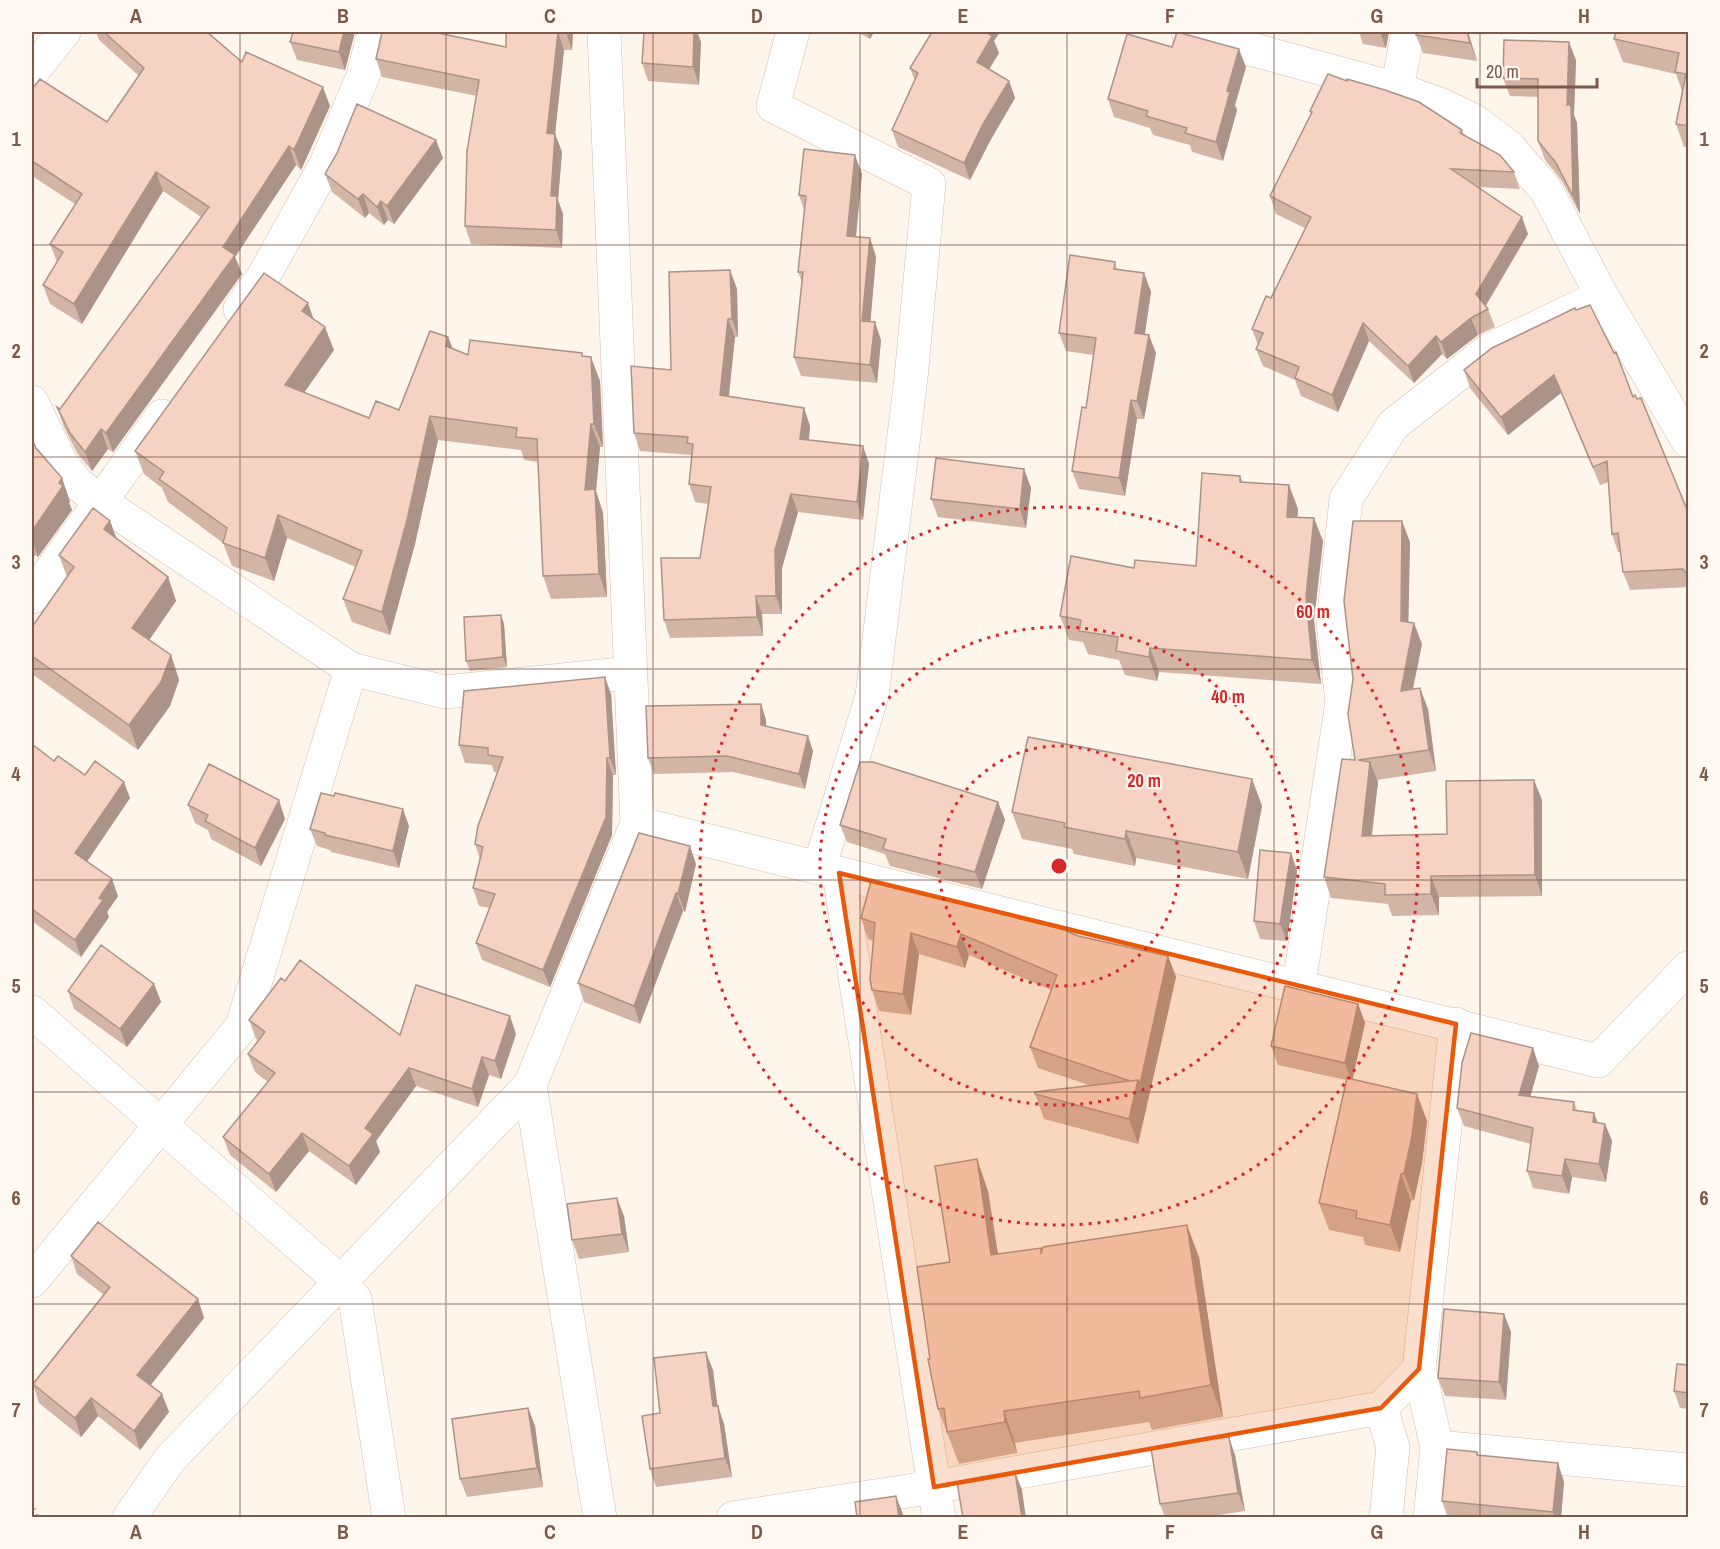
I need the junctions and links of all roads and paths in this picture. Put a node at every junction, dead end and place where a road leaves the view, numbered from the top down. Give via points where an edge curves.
1 (64, 32) edge
2 (374, 32) edge
3 (604, 32) edge
4 (794, 32) edge
5 (1188, 32) edge
6 (1408, 32) edge
7 (32, 72) edge
8 (1397, 89) junction
9 (1602, 296) junction
10 (222, 334) edge
11 (182, 390) edge
12 (32, 402) edge
13 (1689, 441) edge
14 (101, 502) junction
15 (32, 597) edge
16 (351, 669) junction
17 (630, 672) junction
18 (637, 824) junction
19 (829, 870) junction
20 (1689, 968) edge
21 (1299, 986) junction
22 (32, 1012) edge
23 (1456, 1024) junction
24 (530, 1085) junction
25 (159, 1125) junction
26 (32, 1281) edge
27 (341, 1282) junction
28 (1419, 1369) junction
29 (1381, 1408) junction
30 (1437, 1447) junction
31 (1689, 1470) edge
32 (937, 1502) edge
33 (32, 1503) edge
34 (38, 1518) edge
35 (129, 1518) edge
36 (389, 1518) edge
37 (600, 1518) edge
38 (733, 1518) edge
39 (1386, 1518) edge
40 (1430, 1518) edge

1 - 7 street
2 - 10 street via 363,76 326,164 263,277
3 - 17 street
4 - 19 street via 773,106 929,184 911,378 872,696
5 - 8 street
6 - 8 street
8 - 9 street via 1473,120 1509,147 1546,190
9 - 13 street
9 - 21 street via 1489,350 1393,425 1346,499 1334,622 1342,702
11 - 14 street
12 - 14 street via 61,462 78,484
14 - 15 street
14 - 16 street
16 - 17 street via 446,692
16 - 25 street via 242,1026
17 - 18 street
18 - 19 street
18 - 24 street
19 - 21 street
19 - 32 street
20 - 23 street via 1598,1061
21 - 23 street
22 - 25 street
23 - 28 street
24 - 27 street
24 - 37 street
25 - 26 street
25 - 27 street
27 - 35 street via 170,1459
27 - 36 street via 355,1299
28 - 29 street
28 - 30 street
29 - 32 street
29 - 39 street via 1393,1447
30 - 31 street
30 - 40 street
32 - 38 street
33 - 34 path

